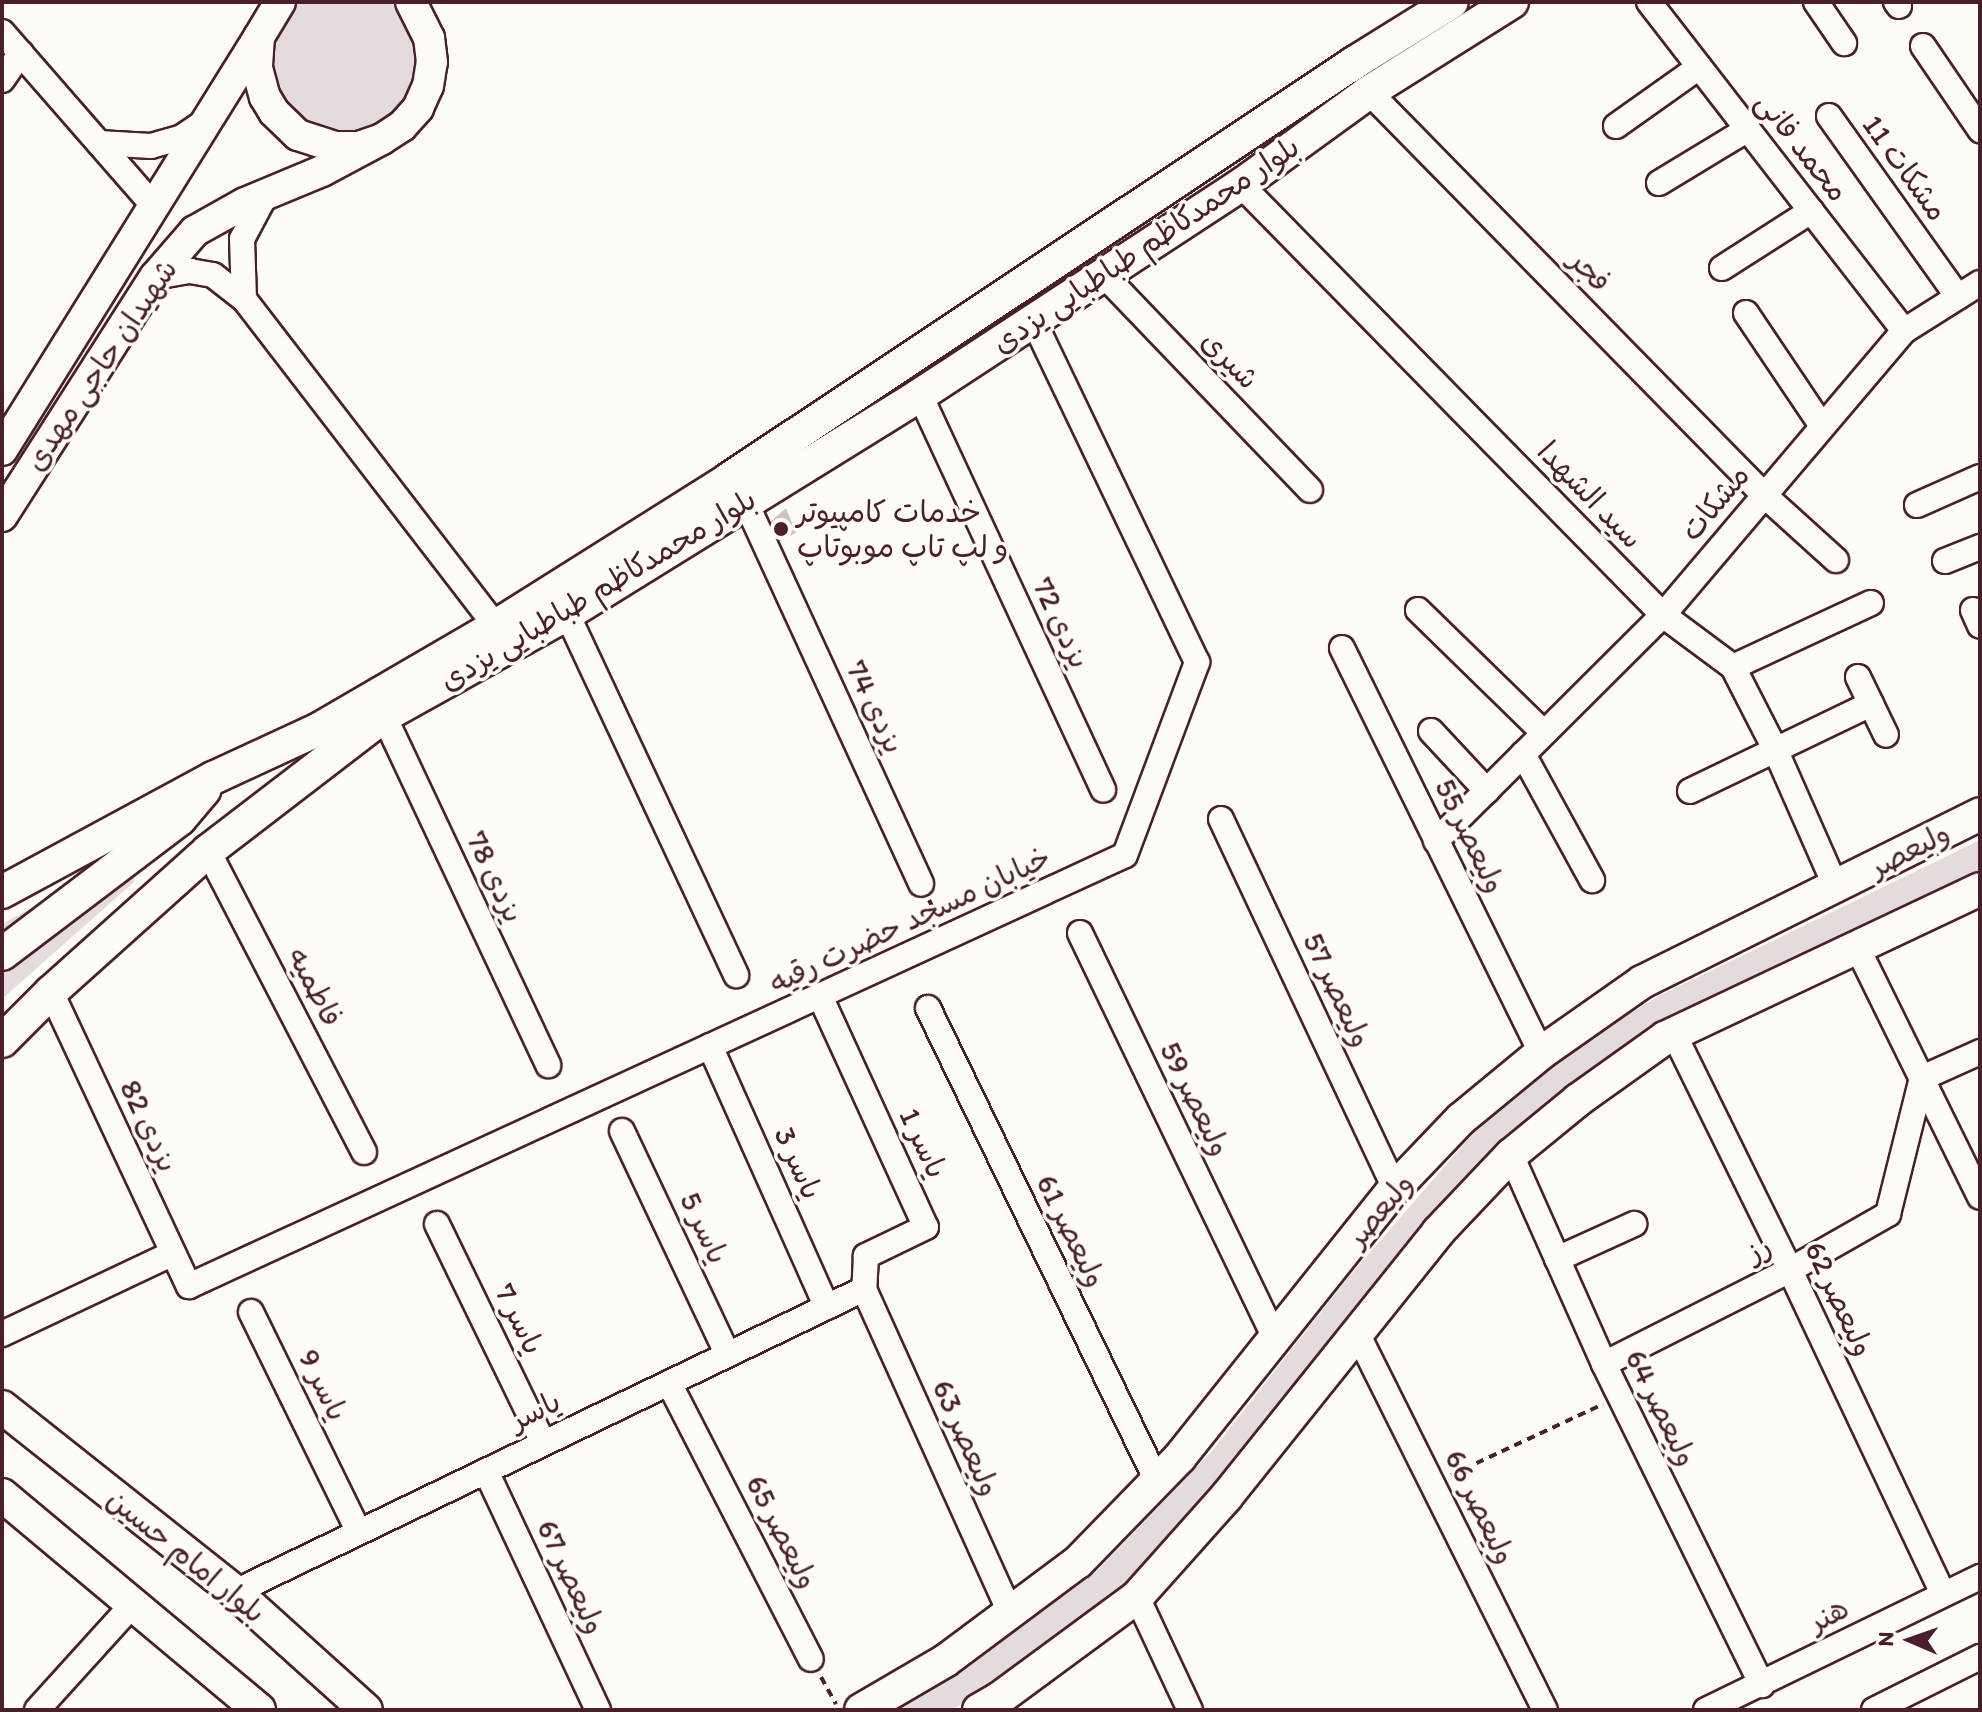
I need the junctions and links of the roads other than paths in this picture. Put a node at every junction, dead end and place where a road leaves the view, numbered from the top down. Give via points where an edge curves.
1 (280, 2) edge
2 (1452, 2) edge
3 (1512, 2) edge
4 (1649, 2) edge
5 (1816, 2) edge
6 (415, 7) edge
7 (1479, 12) edge
8 (2, 32) edge
9 (259, 37) junction
10 (1844, 43) dead end
11 (1923, 46) dead end
12 (21, 53) junction
13 (1699, 67) junction
14 (2, 80) edge
15 (1369, 92) junction
16 (1829, 116) dead end
17 (208, 120) junction
18 (1616, 126) dead end
19 (1748, 129) junction
20 (1980, 130) edge
21 (382, 139) junction
22 (99, 143) junction
23 (1659, 183) dead end
24 (1241, 185) junction
25 (266, 194) junction
26 (154, 206) junction
27 (1811, 211) junction
28 (1722, 268) dead end
29 (1103, 274) junction
30 (155, 277) junction
31 (1980, 283) edge
32 (1958, 297) junction
33 (244, 299) junction
34 (1746, 313) dead end
35 (1033, 320) junction
36 (1904, 331) junction
37 (920, 395) junction
38 (1822, 426) junction
39 (2, 450) edge
40 (1980, 477) edge
41 (1310, 490) dead end
42 (1764, 495) junction
43 (746, 503) junction
44 (1917, 505) dead end
45 (2, 516) edge
46 (1980, 547) edge
47 (1836, 560) dead end
48 (1945, 561) dead end
49 (1871, 603) dead end
50 (1418, 610) dead end
51 (567, 614) junction
52 (1663, 615) junction
53 (496, 626) junction
54 (1342, 648) dead end
55 (1733, 667) junction
56 (1858, 677) dead end
57 (1871, 704) junction
58 (384, 716) junction
59 (1431, 731) dead end
60 (1544, 733) junction
61 (1886, 735) dead end
62 (1775, 749) junction
63 (1523, 754) junction
64 (213, 778) junction
65 (1103, 790) dead end
66 (1487, 791) junction
67 (1690, 791) dead end
68 (1980, 814) edge
69 (1221, 819) dead end
70 (1436, 841) junction
71 (208, 851) junction
72 (1592, 880) dead end
73 (921, 884) road end
74 (1836, 887) junction
75 (1980, 889) edge
76 (2, 892) edge
77 (1080, 933) dead end
78 (1858, 949) junction
79 (2, 954) edge
80 (736, 975) dead end
81 (51, 992) junction
82 (820, 996) junction
83 (928, 1008) dead end
84 (1674, 1034) junction
85 (2, 1041) edge
86 (710, 1046) junction
87 (1980, 1052) edge
88 (1541, 1053) junction
89 (548, 1065) dead end
90 (1922, 1078) junction
91 (622, 1131) dead end
92 (364, 1152) dead end
93 (1511, 1155) junction
94 (1395, 1188) junction
95 (1980, 1197) edge
96 (437, 1224) dead end
97 (1634, 1224) dead end
98 (173, 1253) junction
99 (1557, 1259) junction
100 (1790, 1270) junction
101 (189, 1286) joint
102 (864, 1289) junction
103 (827, 1307) junction
104 (251, 1312) dead end
105 (1357, 1333) junction
106 (2, 1334) edge
107 (1275, 1339) junction
108 (727, 1353) junction
109 (1604, 1364) junction
110 (669, 1383) junction
111 (4, 1406) edge
112 (543, 1442) junction
113 (486, 1471) junction
114 (1157, 1481) junction
115 (2, 1495) edge
116 (358, 1530) junction
117 (1980, 1577) edge
118 (235, 1592) junction
119 (1943, 1594) junction
120 (1137, 1597) junction
121 (133, 1604) junction
122 (1010, 1613) junction
123 (1980, 1657) edge
124 (811, 1659) road end
125 (1762, 1685) junction
126 (995, 1706) edge
127 (37, 1710) edge
128 (259, 1710) edge
129 (366, 1710) edge
130 (598, 1710) edge
131 (861, 1710) edge
132 (1190, 1710) edge
133 (1545, 1710) edge
134 (1706, 1710) edge
135 (1874, 1710) edge

1 - 9 street, شهیدان حاجی مهدی
2 - 53 main road, بلوار محمدکاظم طباطبایی یزدی via 729,479
3 - 7 main road, بلوار محمدکاظم طباطبایی یزدی
4 - 13 street, محمد فانی
5 - 10 street
6 - 21 street, شهیدان حاجی مهدی via 431,50 428,86 418,108
7 - 15 main road, بلوار محمدکاظم طباطبایی یزدی
8 - 12 street
9 - 17 street, شهیدان حاجی مهدی
9 - 21 street via 257,68 265,97 285,124 312,141 335,147 359,147
11 - 20 street
12 - 14 street
12 - 22 street
13 - 18 street
13 - 19 street, محمد فانی
15 - 24 main road, بلوار محمدکاظم طباطبایی یزدی
15 - 42 street, فجر
16 - 32 street, 11 مشکات
17 - 22 street via 182,137 151,146
17 - 26 street, شهیدان حاجی مهدی
19 - 23 street
19 - 27 street, محمد فانی
21 - 25 street, شهیدان حاجی مهدی
22 - 26 street
24 - 29 main road, بلوار محمدکاظم طباطبایی یزدی
24 - 52 street, سید الشهدا
25 - 30 street, شهیدان حاجی مهدی via 195,231
25 - 33 street via 242,239
26 - 39 street, شهیدان حاجی مهدی
27 - 28 street
27 - 36 street, محمد فانی
29 - 35 main road, بلوار محمدکاظم طباطبایی یزدی
29 - 41 street, شیری
30 - 33 street via 190,271 213,275
30 - 45 street, شهیدان حاجی مهدی
31 - 32 street, مشکات
32 - 36 street, مشکات
33 - 53 street
34 - 38 street
35 - 37 main road, بلوار محمدکاظم طباطبایی یزدی
35 - 82 street, خیابان مسجد حضرت رقیه via 1197,662 1125,855
36 - 38 street, مشکات
37 - 43 main road, بلوار محمدکاظم طباطبایی یزدی
37 - 65 street, یزدی 72
38 - 42 street, مشکات
40 - 44 street
42 - 47 street, فجر
42 - 52 street, مشکات
43 - 51 main road, بلوار محمدکاظم طباطبایی یزدی
43 - 73 street, یزدی 74
46 - 48 street
49 - 55 street
50 - 60 street
51 - 58 main road, بلوار محمدکاظم طباطبایی یزدی
51 - 80 street
52 - 55 street, سید الشهدا
52 - 60 street, مشکات
53 - 64 main road, بلوار محمدکاظم طباطبایی یزدی via 319,729
54 - 70 street, ولیعصر 55
55 - 62 street, سید الشهدا
56 - 57 street
57 - 61 street
57 - 62 street
58 - 71 main road, بلوار محمدکاظم طباطبایی یزدی
58 - 89 street, یزدی 78
59 - 66 street
60 - 63 street, مشکات
62 - 67 street
62 - 74 street, سید الشهدا
63 - 66 street, مشکات
63 - 72 street
64 - 76 main road, بلوار محمدکاظم طباطبایی یزدی
64 - 79 main road via 180,819
66 - 70 street, مشکات
68 - 74 main road, ولیعصر
69 - 94 street, ولیعصر 57
70 - 88 street, ولیعصر 55
71 - 81 main road, بلوار محمدکاظم طباطبایی یزدی
71 - 92 street, فاطمیه
74 - 88 main road, ولیعصر via 1642,982
75 - 78 main road, ولیعصر
77 - 107 street, ولیعصر 59
78 - 84 main road, ولیعصر
78 - 90 street
81 - 85 main road, بلوار محمدکاظم طباطبایی یزدی
81 - 98 street, یزدی 82
82 - 86 street, خیابان مسجد حضرت رقیه
82 - 102 street, یاسر 1 via 926,1227 866,1256
83 - 114 street, ولیعصر 61
84 - 93 main road, ولیعصر via 1578,1100
84 - 100 street, ولیعصر 62
86 - 101 street, خیابان مسجد حضرت رقیه
86 - 103 street, یاسر 3
87 - 90 street
88 - 94 main road, ولیعصر via 1461,1119
90 - 95 street
90 - 100 street, رز via 1888,1214
91 - 108 street, یاسر 5
93 - 99 street, ولیعصر 64
93 - 105 main road, ولیعصر via 1438,1232
94 - 107 main road, ولیعصر
96 - 112 street, یاسر 7
97 - 99 street
98 - 101 street, یزدی 82
98 - 106 street
99 - 109 street, ولیعصر 64
100 - 109 street, رز
100 - 119 street, ولیعصر 62
102 - 103 street, یاسر
102 - 122 street, ولیعصر 63
103 - 108 street, یاسر
104 - 116 street, یاسر 9
105 - 120 main road, ولیعصر via 1226,1497
105 - 133 street, ولیعصر 66
107 - 114 main road, ولیعصر
108 - 110 street, یاسر
109 - 125 street, ولیعصر 64
110 - 112 street, یاسر
110 - 124 street, ولیعصر 65
111 - 118 main road, بلوار امام حسین
112 - 113 street, یاسر
113 - 116 street, یاسر
113 - 130 street, ولیعصر 67
114 - 122 main road, ولیعصر via 1078,1562
115 - 121 main road
116 - 118 street, یاسر
117 - 119 street, هنر
118 - 129 main road, بلوار امام حسین
119 - 125 street, هنر
120 - 126 main road, ولیعصر
120 - 132 street
121 - 127 street
121 - 128 main road
122 - 131 main road, ولیعصر via 945,1661
123 - 135 street
125 - 134 street, هنر

